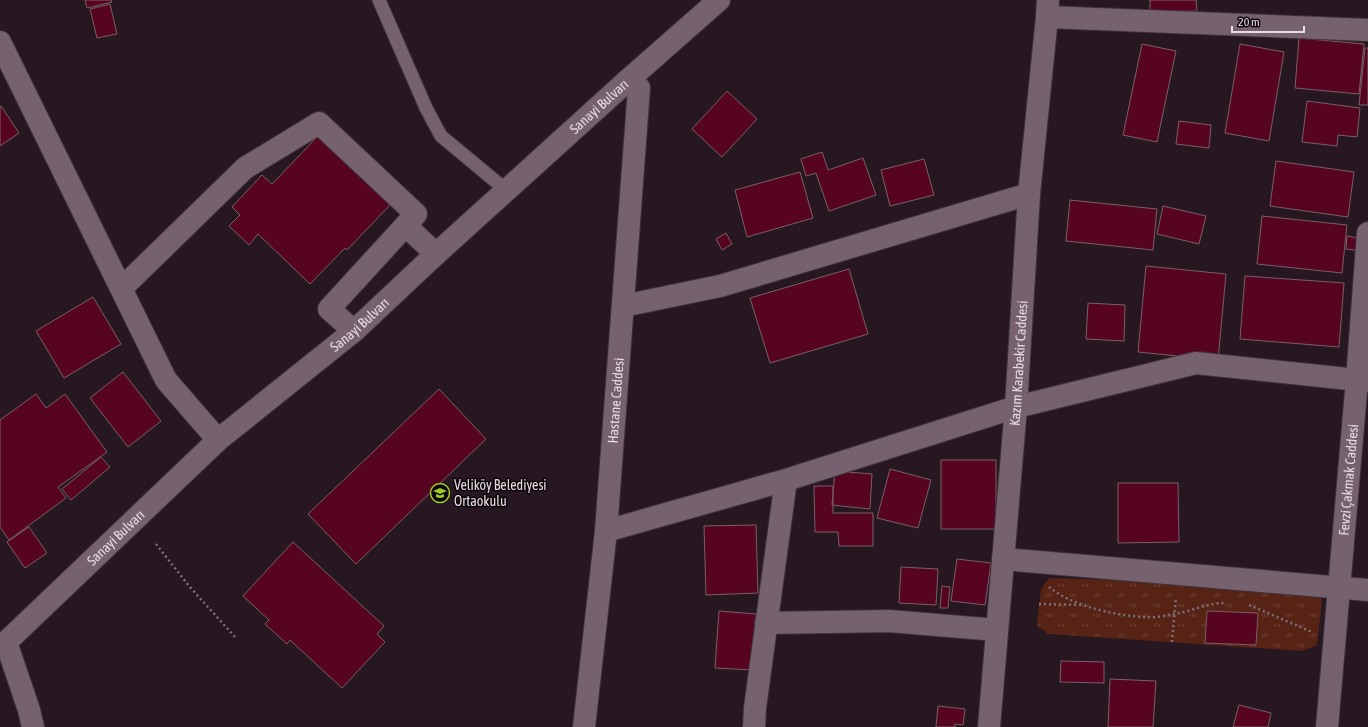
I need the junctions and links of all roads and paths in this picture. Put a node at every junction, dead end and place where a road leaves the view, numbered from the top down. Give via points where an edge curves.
1 (379, 0) edge
2 (719, 0) edge
3 (1048, 9) edge
4 (1368, 30) edge
5 (0, 42) edge
6 (627, 81) junction
7 (506, 190) junction
8 (1029, 194) junction
9 (406, 226) junction
10 (1368, 233) edge
11 (436, 254) junction
12 (122, 288) junction
13 (623, 306) junction
14 (354, 331) junction
15 (1362, 381) edge
16 (1016, 407) junction
17 (218, 440) junction
18 (786, 480) junction
19 (606, 531) junction
20 (156, 544) dead end
21 (1003, 559) junction
22 (1045, 584) dead end
23 (1338, 588) junction
24 (1368, 590) edge
25 (1176, 595) dead end
26 (1228, 603) dead end
27 (1039, 604) dead end
28 (1241, 604) dead end
29 (1086, 605) junction
30 (1175, 614) junction
31 (766, 623) junction
32 (997, 630) junction
33 (1318, 635) dead end
34 (235, 637) dead end
35 (1172, 642) dead end
36 (3, 645) edge
37 (33, 727) edge
38 (584, 727) edge
39 (754, 727) edge
40 (989, 727) edge
41 (1327, 727) edge

1 - 7 lane via 426,108 441,136
2 - 6 street, Sanayi Bulvarı
3 - 4 street
3 - 8 street, Kazım Karabekir Caddesi
5 - 12 street
6 - 7 street, Sanayi Bulvarı
6 - 13 street, Hastane Caddesi via 639,88
7 - 11 street, Sanayi Bulvarı
8 - 13 street via 720,286
8 - 16 street, Kazım Karabekir Caddesi
9 - 11 street
9 - 12 street via 416,214 319,123 245,168
9 - 14 street via 329,309
10 - 15 street, Fevzi Çakmak Caddesi
11 - 14 street, Sanayi Bulvarı
12 - 17 street via 166,380
13 - 19 street, Hastane Caddesi
14 - 17 street, Sanayi Bulvarı
15 - 16 street via 1196,363
15 - 23 street, Fevzi Çakmak Caddesi
16 - 18 street
16 - 21 street, Kazım Karabekir Caddesi
17 - 36 street, Sanayi Bulvarı
18 - 19 street
18 - 31 street
19 - 38 street, Hastane Caddesi
20 - 34 path via 189,586
21 - 23 street
21 - 32 street, Kazım Karabekir Caddesi
22 - 29 path via 1058,594
23 - 24 street
23 - 41 street, Fevzi Çakmak Caddesi
25 - 30 path
26 - 30 path via 1217,603
27 - 29 path
28 - 33 path via 1264,610
29 - 30 path via 1120,615 1148,618
30 - 35 path
31 - 32 street via 889,621
31 - 39 street
32 - 40 street, Kazım Karabekir Caddesi
36 - 37 street via 29,710

